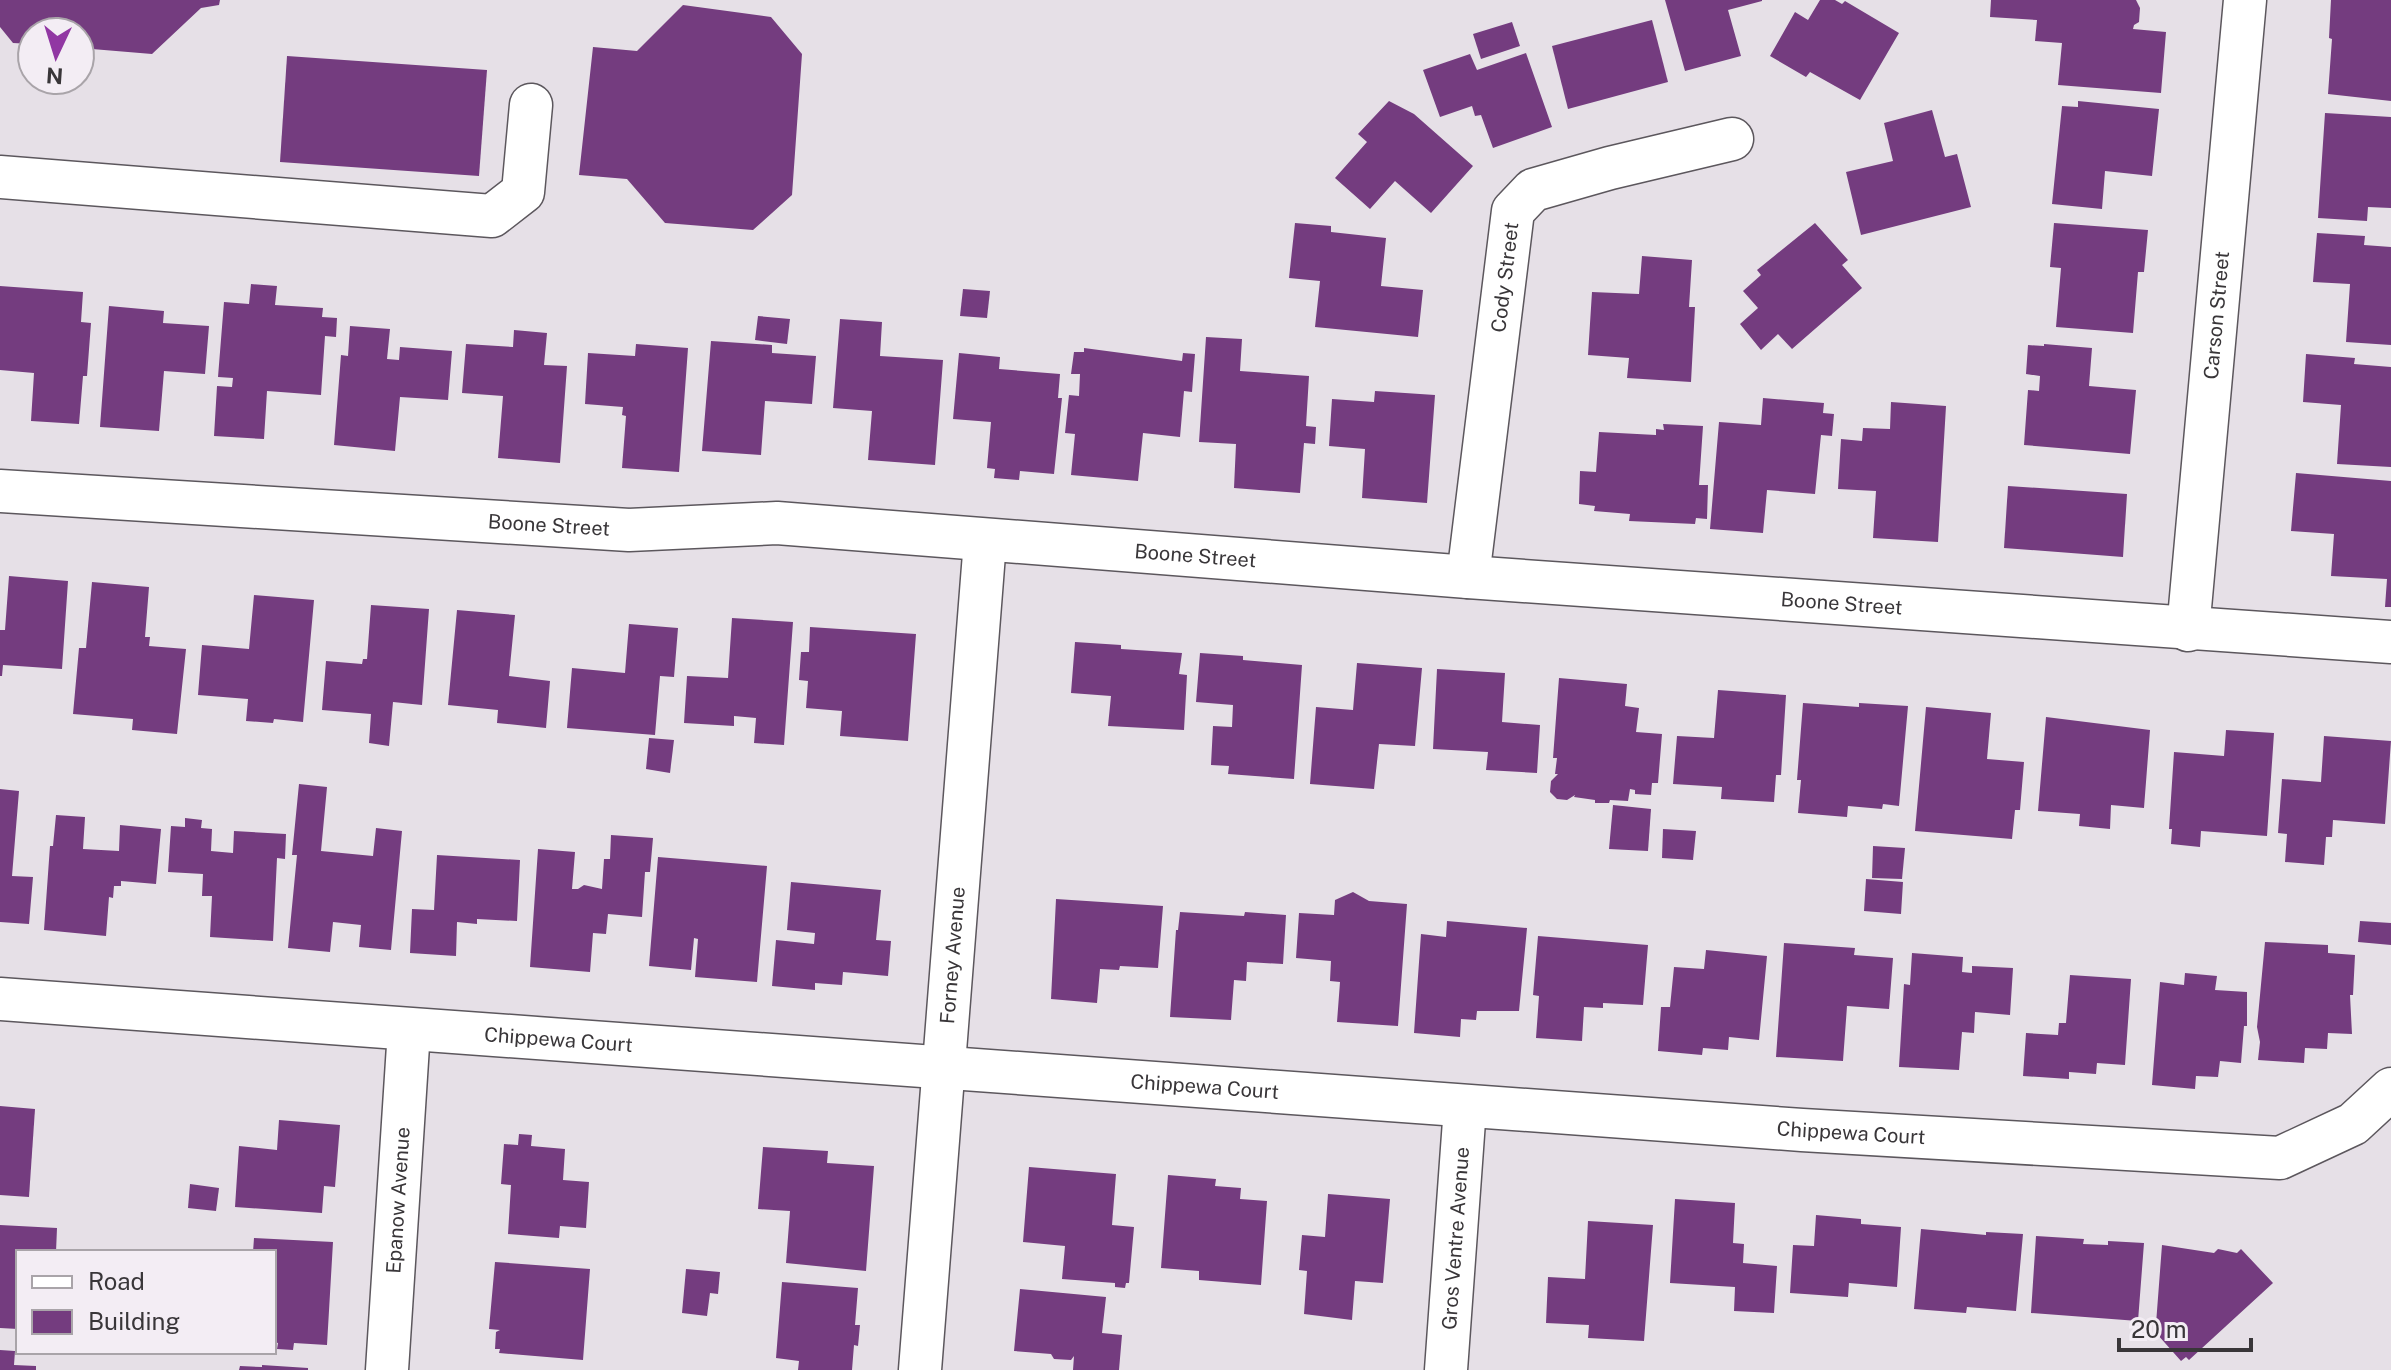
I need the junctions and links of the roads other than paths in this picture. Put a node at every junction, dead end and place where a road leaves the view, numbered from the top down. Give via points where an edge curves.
1 (2245, 0) edge
2 (531, 105) dead end
3 (1732, 139) dead end
4 (0, 177) edge
5 (0, 491) edge
6 (985, 541) junction
7 (1468, 577) junction
8 (2188, 630) junction
9 (2391, 642) edge
10 (0, 999) edge
11 (409, 1030) junction
12 (944, 1067) junction
13 (2391, 1089) edge
14 (1465, 1107) junction
15 (387, 1370) edge
16 (920, 1370) edge
17 (1446, 1370) edge

1 - 8 street, Carson Street
2 - 4 street via 523,192 492,216
3 - 7 street, Cody Street via 1533,190 1513,211
5 - 6 street, Boone Street via 629,530 777,523
6 - 7 street, Boone Street
6 - 12 street, Forney Avenue
7 - 8 street, Boone Street
8 - 9 street, Boone Street
10 - 11 street, Chippewa Court
11 - 12 street, Chippewa Court
11 - 15 street, Epanow Avenue
12 - 14 street, Chippewa Court
12 - 16 street, Forney Avenue
13 - 14 street, Chippewa Court via 2353,1124 2280,1158
14 - 17 street, Gros Ventre Avenue

